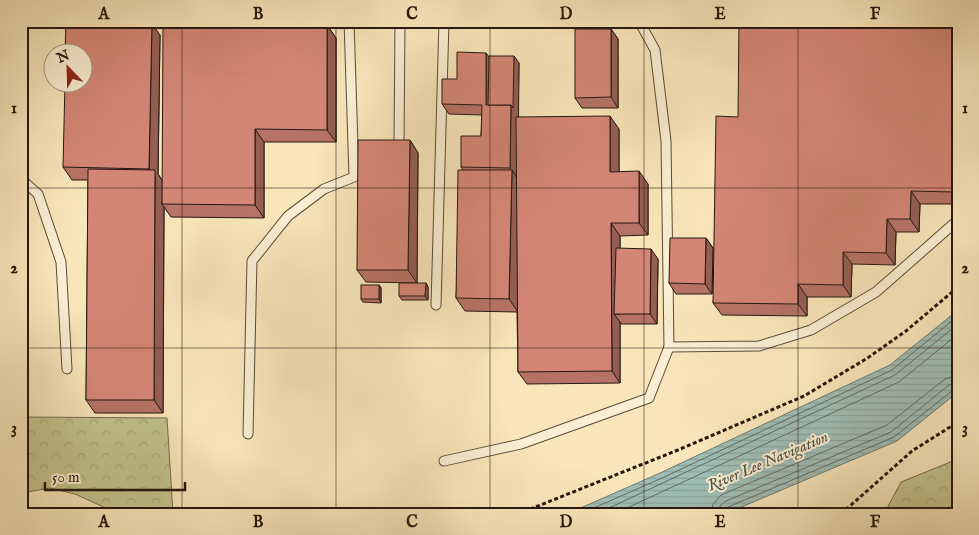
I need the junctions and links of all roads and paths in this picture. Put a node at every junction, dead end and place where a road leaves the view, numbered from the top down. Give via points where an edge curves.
1 (349, 21) edge
2 (400, 21) edge
3 (444, 21) edge
4 (639, 21) edge
5 (661, 21) edge
6 (675, 21) edge
7 (399, 145) edge
8 (21, 179) edge
9 (958, 220) edge
10 (958, 288) edge
11 (436, 305) dead end
12 (669, 347) junction
13 (67, 369) dead end
14 (958, 422) edge
15 (248, 434) dead end
16 (444, 461) dead end
17 (518, 514) edge
18 (841, 514) edge

1 - 15 lane via 354,177 324,190 288,216 252,261
2 - 7 lane
3 - 11 lane
4 - 12 lane via 655,50 666,141
5 - 6 lane
8 - 13 lane via 38,194 61,262
9 - 12 lane via 876,292 811,330 759,346
10 - 17 path via 906,331 804,396
12 - 16 lane via 649,398 521,444
14 - 18 path via 912,451

